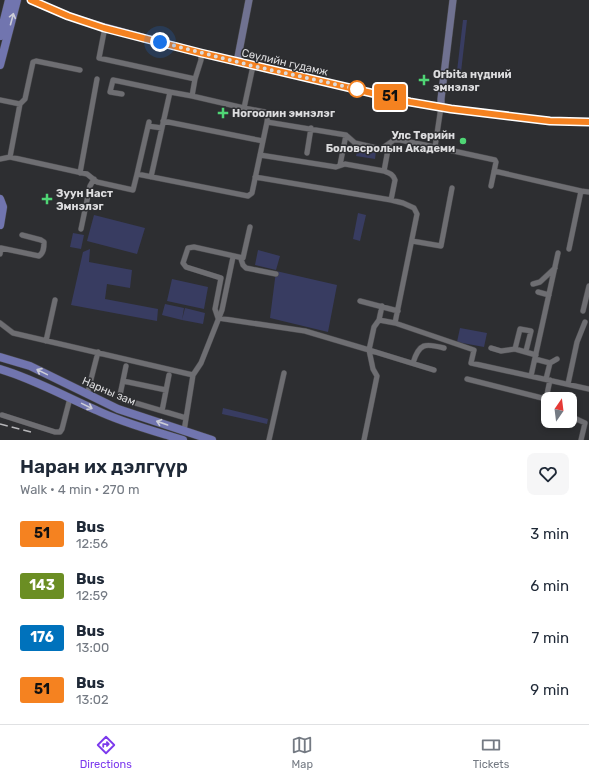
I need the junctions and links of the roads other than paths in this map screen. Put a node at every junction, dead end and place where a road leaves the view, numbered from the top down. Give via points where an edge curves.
1 (9, 0) edge
2 (17, 0) edge
3 (31, 0) edge
4 (249, 0) edge
5 (453, 0) edge
6 (104, 28) junction
7 (0, 36) edge
8 (201, 53) junction
9 (237, 62) junction
10 (0, 65) edge
11 (253, 66) junction
12 (80, 70) dead end
13 (97, 79) dead end
14 (195, 79) junction
15 (170, 92) junction
16 (122, 94) dead end
17 (192, 96) junction
18 (0, 100) edge
19 (20, 104) junction
20 (441, 107) junction
21 (244, 108) junction
22 (164, 120) junction
23 (267, 122) junction
24 (589, 122) edge
25 (162, 128) junction
26 (311, 128) junction
27 (346, 135) junction
28 (263, 141) junction
29 (389, 144) junction
30 (435, 147) junction
31 (307, 153) dead end
32 (260, 155) junction
33 (10, 157) junction
34 (0, 159) edge
35 (340, 165) junction
36 (384, 172) junction
37 (494, 172) junction
38 (80, 173) junction
39 (137, 174) junction
40 (151, 177) junction
41 (255, 177) junction
42 (94, 179) junction
43 (491, 186) dead end
44 (452, 188) dead end
45 (582, 191) junction
46 (589, 192) edge
47 (0, 199) edge
48 (391, 200) junction
49 (0, 225) edge
50 (250, 227) dead end
51 (81, 229) dead end
52 (22, 235) dead end
53 (412, 241) junction
54 (569, 249) dead end
55 (0, 250) edge
56 (558, 253) dead end
57 (233, 257) junction
58 (241, 259) junction
59 (555, 268) junction
60 (276, 274) dead end
61 (533, 284) dead end
62 (589, 286) edge
63 (538, 292) dead end
64 (549, 295) junction
65 (55, 300) dead end
66 (360, 301) dead end
67 (382, 306) junction
68 (398, 311) junction
69 (583, 311) dead end
70 (218, 318) junction
71 (379, 320) junction
72 (585, 322) dead end
73 (0, 323) edge
74 (395, 324) junction
75 (46, 341) junction
76 (444, 348) dead end
77 (491, 348) dead end
78 (515, 348) junction
79 (368, 350) junction
80 (98, 352) junction
81 (526, 352) junction
82 (0, 357) edge
83 (536, 357) junction
84 (557, 359) dead end
85 (413, 363) junction
86 (550, 363) junction
87 (126, 366) dead end
88 (0, 369) edge
89 (434, 370) dead end
90 (284, 373) dead end
91 (169, 375) dead end
92 (193, 375) junction
93 (531, 376) junction
94 (467, 379) dead end
95 (548, 379) junction
96 (123, 381) junction
97 (568, 384) junction
98 (589, 389) edge
99 (166, 390) junction
100 (547, 392) edge
101 (87, 394) junction
102 (70, 398) junction
103 (541, 398) edge
104 (162, 411) junction
105 (2, 415) dead end
106 (186, 418) junction
107 (577, 419) edge
108 (184, 431) junction
109 (209, 439) edge
110 (184, 440) edge
111 (269, 440) edge
112 (364, 440) edge
113 (581, 440) edge

1 - 7 main road
10 -> 2 main road
3 - 6 main road, Сөүлийн гудамж
4 - 9 main road
5 - 20 main road
6 - 8 main road, Сөүлийн гудамж
6 - 14 street via 98,58
8 - 9 main road, Сөүлийн гудамж
8 - 14 street
9 - 11 main road, Сөүлийн гудамж
11 - 20 main road, Сөүлийн гудамж
11 - 21 street
12 - 19 street via 33,62 26,99
13 - 38 street
14 - 17 street
15 - 16 street via 113,80 110,92
15 - 17 street
15 - 22 street
17 - 21 street
18 - 19 street
19 - 33 street
20 - 24 main road, Сөүлийн гудамж via 550,121
20 - 30 street
21 - 23 street via 265,112 268,114
22 - 25 street
22 - 28 street
23 - 26 street
23 - 28 street
25 - 39 street via 148,124
25 - 40 street
26 - 27 street
26 - 31 street
27 - 29 street via 355,143 381,149
27 - 35 street
28 - 32 street
29 - 30 street via 394,140 400,140
29 - 36 street
30 - 37 street via 495,160
32 - 35 street via 336,167
32 - 41 street
33 - 34 street
33 - 38 street
35 - 36 street
36 - 48 street via 392,174 395,180
37 - 43 street
37 - 45 street
38 - 42 street
39 - 40 street
39 - 42 street via 133,190 97,182
40 - 41 street via 248,196 252,193
41 - 48 street
42 - 51 street via 90,186
44 - 53 street via 441,246
45 - 46 street
45 - 54 street
47 - 49 main road via 3,207
48 - 53 street via 414,208 417,214
50 - 58 street via 244,257
52 - 55 street via 44,242 41,255
53 - 68 street
56 - 59 street
57 - 58 street
57 - 70 street
57 - 70 street via 190,247 183,263 186,268 221,278 215,310
58 - 60 street via 246,268
59 - 61 street via 540,282
59 - 64 street
62 - 69 street
63 - 64 street
64 - 83 street
65 - 75 street
66 - 67 street
67 - 68 street
67 - 71 street
68 - 74 street
70 - 79 street via 305,331
70 - 92 street via 201,363
71 - 74 street
71 - 79 street via 374,327
72 - 97 street via 577,342
73 - 75 street via 13,333
74 - 93 street via 474,350 471,363
75 - 80 street
76 - 85 street via 427,344 416,353
77 - 78 street via 501,351
78 - 81 street
78 - 81 street via 520,329 531,330
79 - 85 street
79 - 112 street via 377,376
80 - 92 street
80 - 101 street
81 - 83 street
101 -> 82 main road, Нарны зам via 30,366
83 - 86 street
83 - 93 street
84 - 86 street
85 - 89 street
86 - 95 street
87 - 96 street
88 - 102 main road, Нарны зам via 21,375
90 - 111 street
91 - 99 street
92 - 106 street
93 - 95 street
94 - 103 street
95 - 97 street
95 - 100 street
96 - 99 street
96 - 104 street via 120,395 122,399
97 - 98 street
99 - 104 street
108 -> 101 main road, Нарны зам via 118,408
102 - 105 street via 60,432
102 -> 110 main road, Нарны зам via 97,411
104 - 106 street
106 - 108 street
107 - 113 street via 585,422
108 - 109 main road, Нарны зам
109 - 110 main road via 184,435

